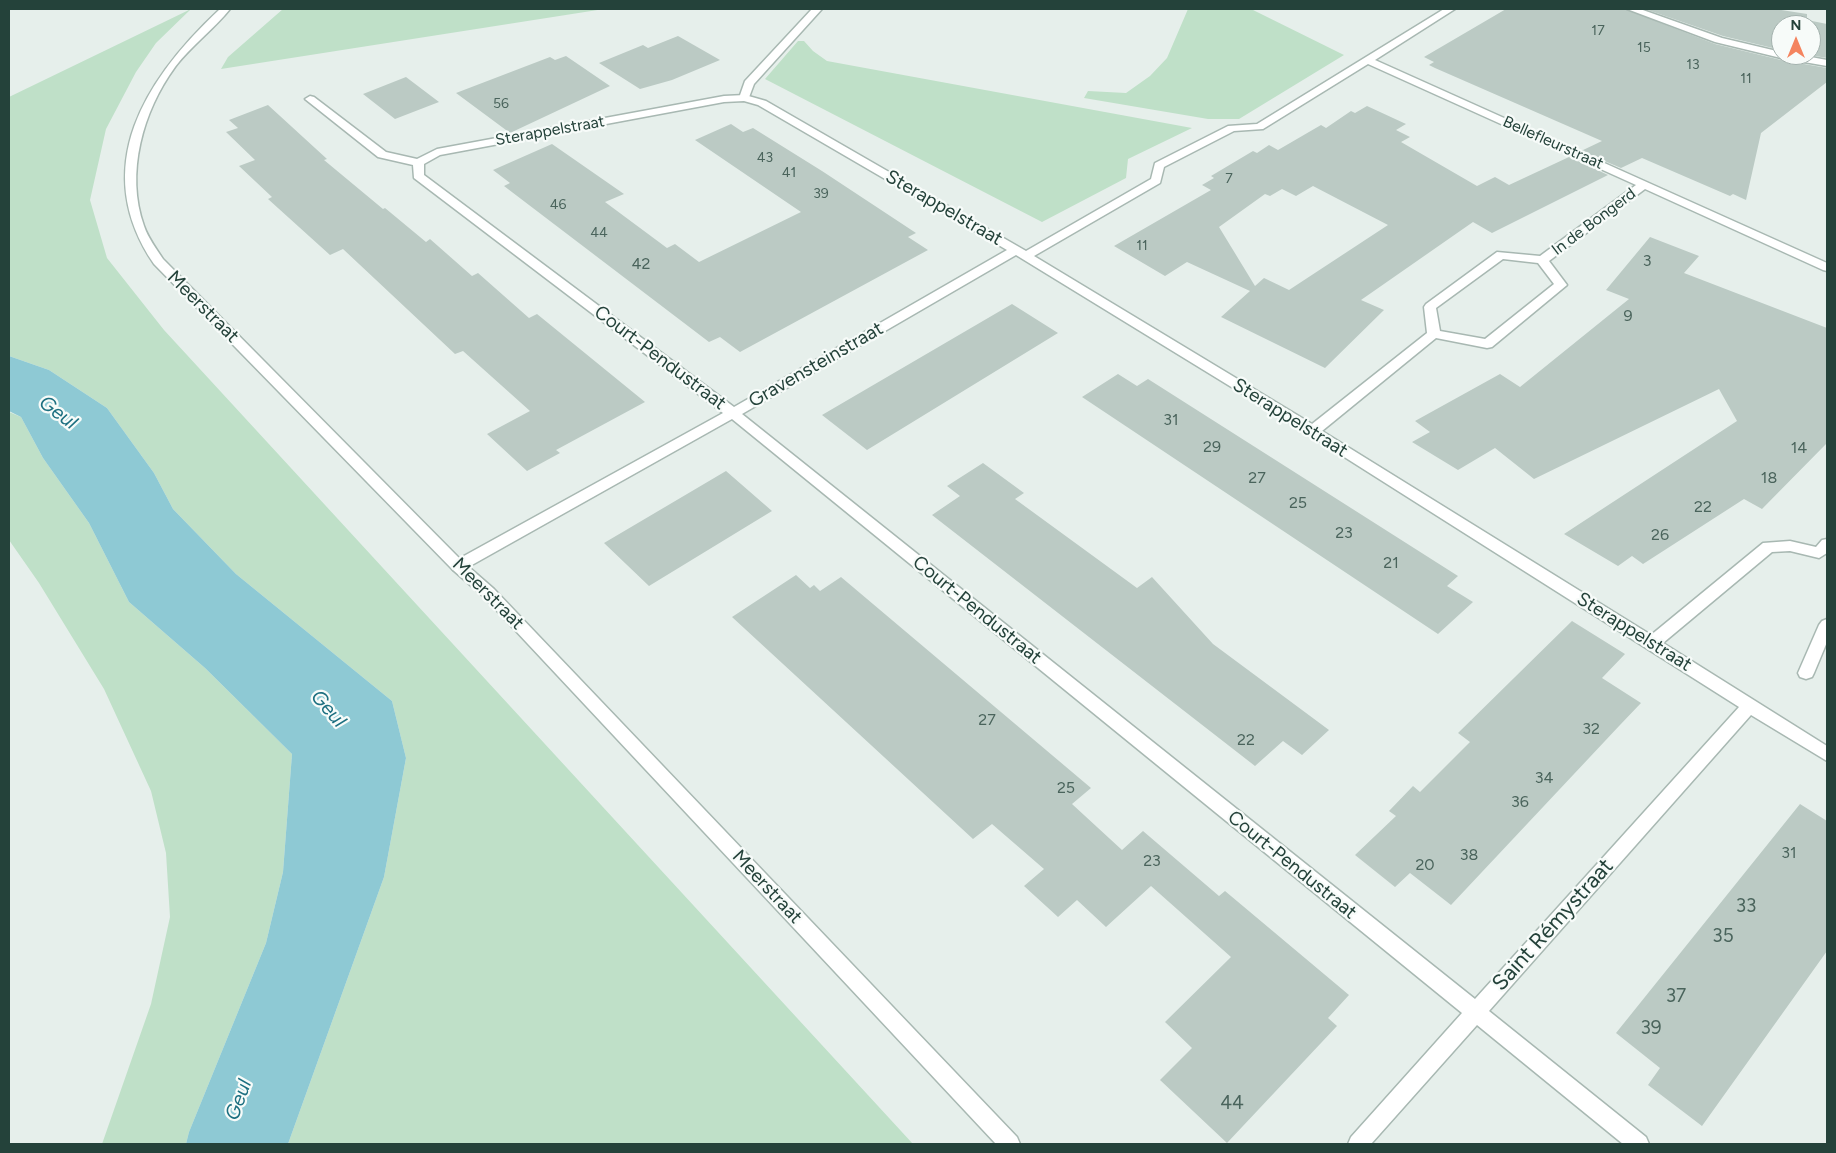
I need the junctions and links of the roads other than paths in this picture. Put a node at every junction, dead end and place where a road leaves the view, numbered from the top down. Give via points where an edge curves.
1 (225, 9) edge
2 (817, 9) edge
3 (1450, 9) edge
4 (1632, 9) edge
5 (1771, 52) edge
6 (1367, 60) junction
7 (744, 98) junction
8 (310, 99) dead end
9 (419, 163) junction
10 (1645, 184) junction
11 (1020, 253) junction
12 (1542, 260) junction
13 (1827, 268) edge
14 (1434, 334) junction
15 (733, 413) junction
16 (1313, 431) junction
17 (1825, 552) edge
18 (458, 566) junction
19 (1827, 625) edge
20 (1652, 642) junction
21 (1806, 673) dead end
22 (1749, 706) junction
23 (1827, 754) edge
24 (1475, 1013) junction
25 (1010, 1144) edge
26 (1358, 1144) edge
27 (1639, 1144) edge

1 - 18 street, Meerstraat via 176,57 138,126 131,166 132,194 139,228 158,261
2 - 7 street via 749,82
3 - 6 street
4 - 5 street via 1720,40
6 - 10 street, Bellefleurstraat
6 - 11 street, Gravensteinstraat via 1259,127 1232,128 1158,165 1156,181
7 - 9 street, Sterappelstraat via 437,152
7 - 11 street, Sterappelstraat via 762,103
8 - 9 street via 382,155
9 - 15 street, Court-Pendustraat via 418,176
10 - 12 street, In de Bongerd
10 - 13 street, Bellefleurstraat
11 - 15 street, Gravensteinstraat
11 - 16 street, Sterappelstraat
12 - 14 street, In de Bongerd via 1501,255 1430,307
12 - 14 street, In de Bongerd via 1561,284 1487,344
14 - 16 street
15 - 18 street, Gravensteinstraat
15 - 24 street, Court-Pendustraat
16 - 20 street, Sterappelstraat
17 - 20 street via 1790,546 1768,547
18 - 25 street, Meerstraat via 488,593
19 - 21 street
20 - 22 street, Sterappelstraat
22 - 23 street, Sterappelstraat
22 - 24 street, Saint Rémystraat
24 - 26 street, Saint Rémystraat
24 - 27 street, Court-Pendustraat

